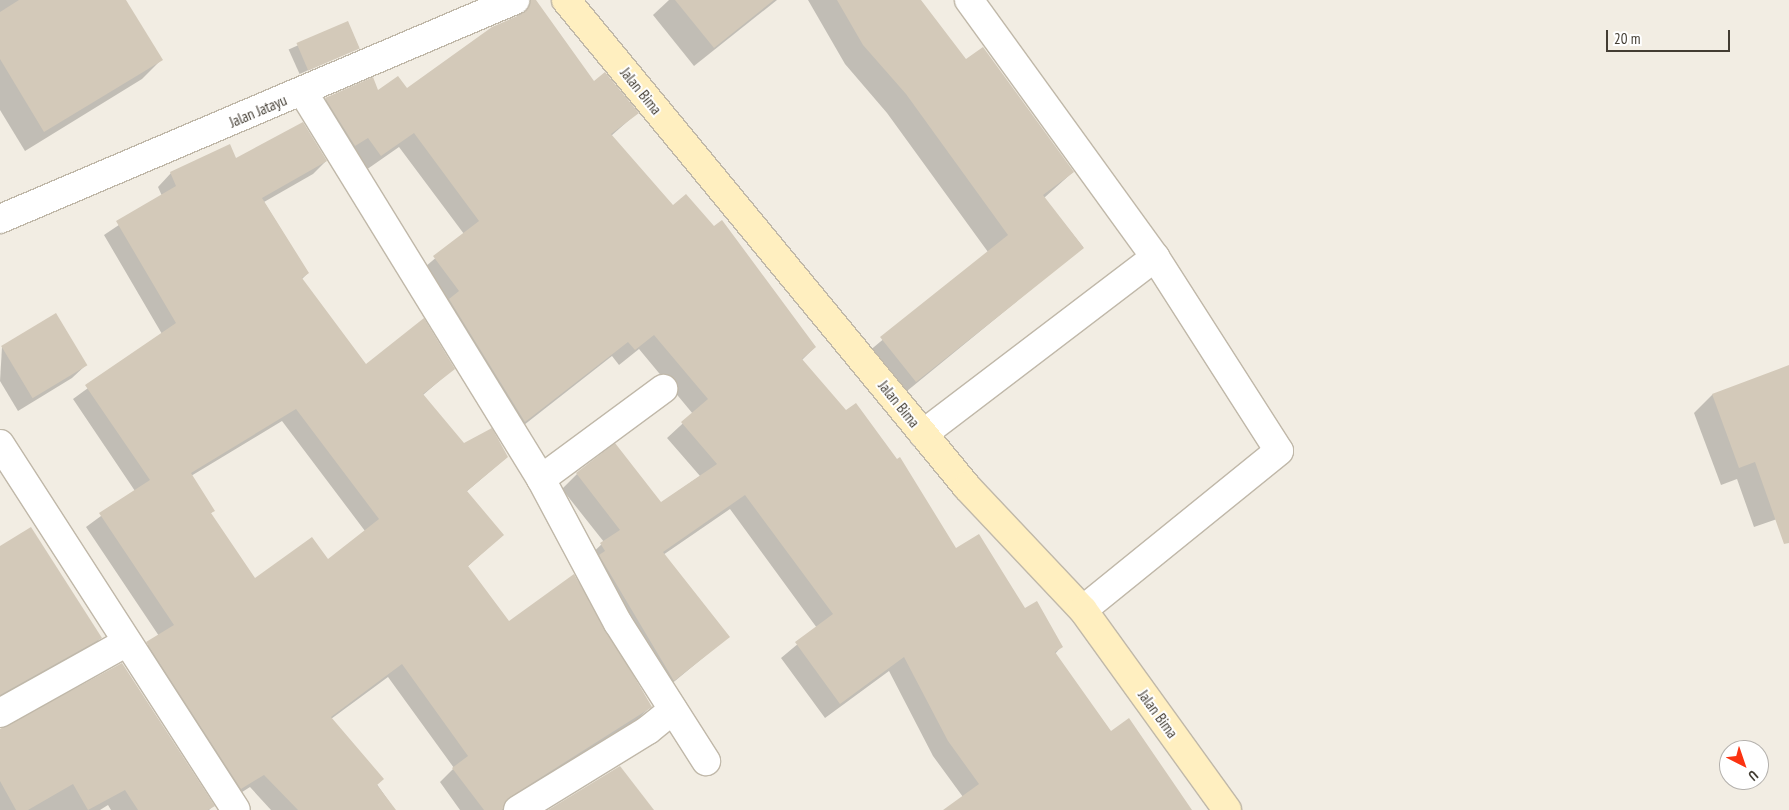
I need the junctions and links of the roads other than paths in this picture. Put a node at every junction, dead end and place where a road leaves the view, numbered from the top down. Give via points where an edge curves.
1 (515, 0) edge
2 (566, 0) edge
3 (969, 0) edge
4 (304, 92) junction
5 (0, 218) edge
6 (1155, 257) junction
7 (663, 389) dead end
8 (923, 434) junction
9 (0, 444) edge
10 (542, 479) junction
11 (1083, 610) junction
12 (127, 642) junction
13 (673, 710) junction
14 (0, 713) edge
15 (706, 761) dead end
16 (236, 810) edge
17 (518, 810) edge
18 (1227, 810) edge

1 - 4 street, Jalan Jatayu
2 - 8 street, Jalan Bima
3 - 6 street
4 - 5 street, Jalan Jatayu
4 - 10 street
6 - 8 street
6 - 11 street via 1279,451
7 - 10 street
8 - 11 street, Jalan Bima
9 - 12 street
10 - 13 street via 618,622
11 - 18 street, Jalan Bima
12 - 14 street
12 - 16 street
13 - 15 street
13 - 17 street via 648,730

